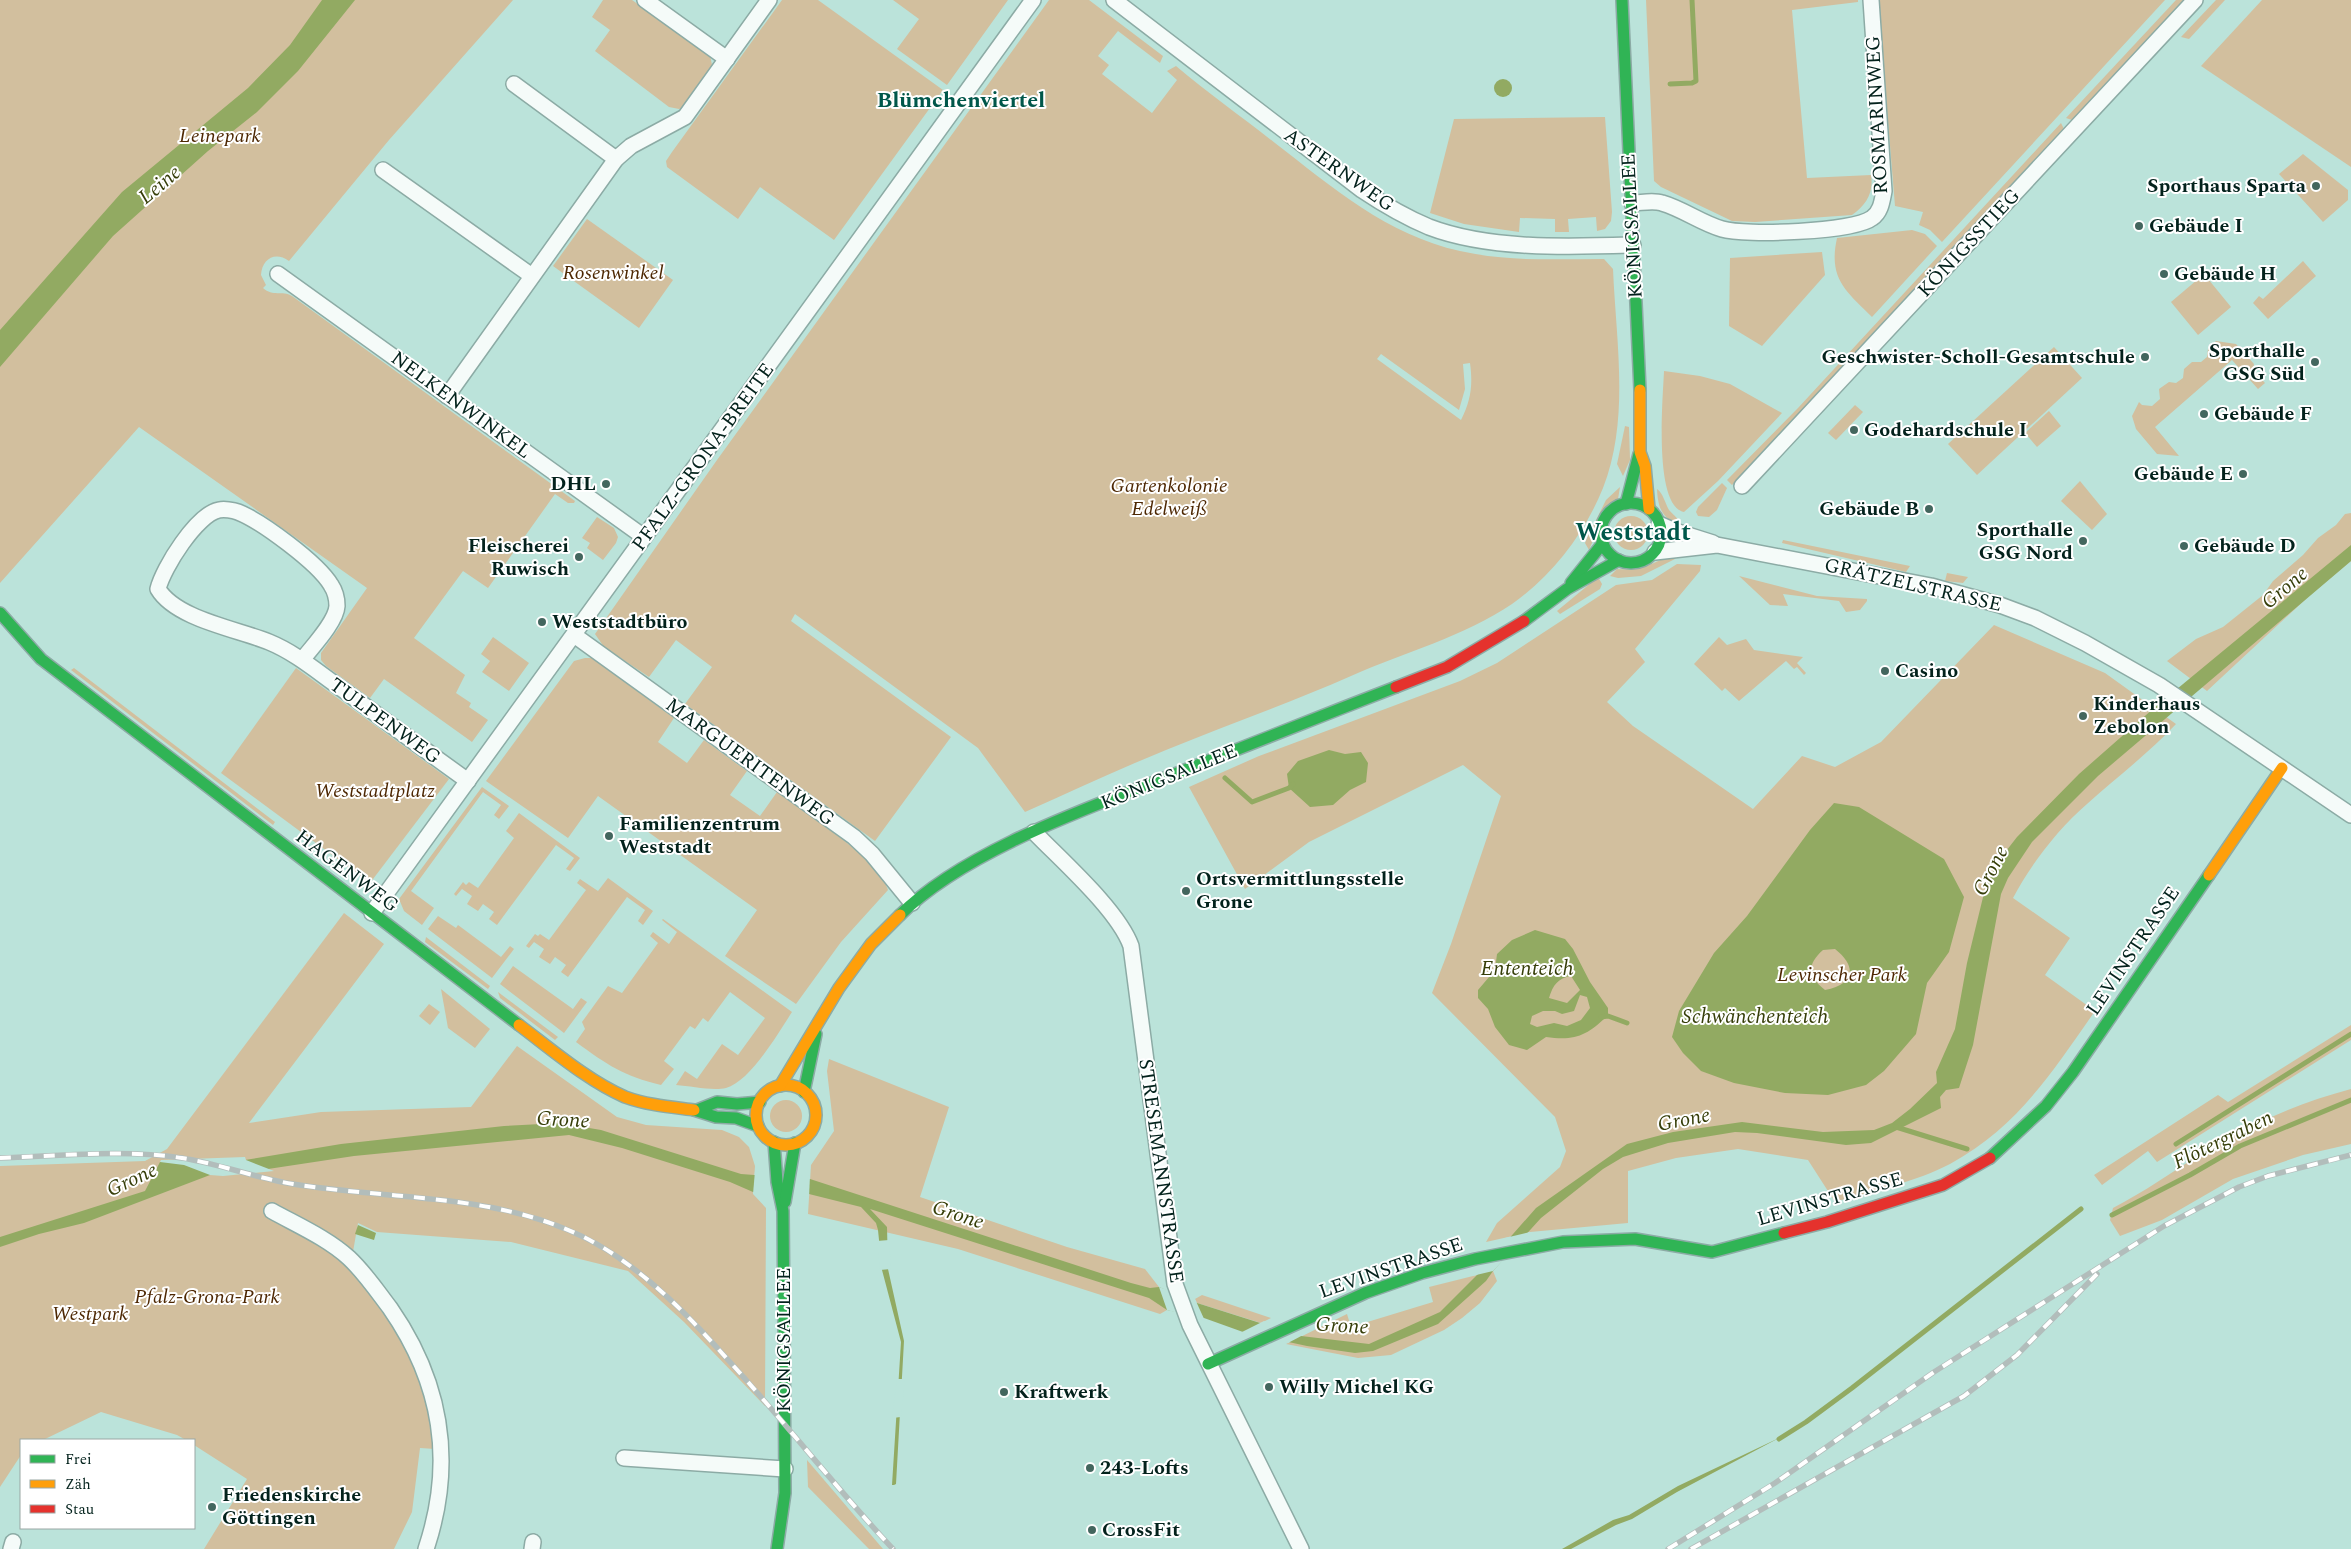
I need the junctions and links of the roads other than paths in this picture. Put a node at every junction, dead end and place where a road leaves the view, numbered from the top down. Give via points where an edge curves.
1 (645, 0) edge
2 (769, 0) edge
3 (1033, 0) edge
4 (1114, 0) edge
5 (1622, 0) edge
6 (1871, 0) edge
7 (2195, 0) edge
8 (727, 59) junction
9 (514, 84) dead end
10 (616, 159) junction
11 (383, 170) dead end
12 (1632, 203) junction
13 (1633, 244) junction
14 (278, 274) dead end
15 (532, 276) junction
16 (447, 396) junction
17 (1640, 452) junction
18 (1742, 486) dead end
19 (1626, 504) junction
20 (1649, 509) junction
21 (1659, 524) junction
22 (644, 537) junction
23 (1603, 543) junction
24 (1717, 545) junction
25 (1655, 552) junction
26 (1619, 560) junction
27 (1567, 589) junction
28 (0, 614) edge
29 (574, 635) junction
30 (302, 660) junction
31 (2282, 768) junction
32 (468, 781) junction
33 (2351, 815) edge
34 (1034, 832) junction
35 (912, 904) junction
36 (372, 913) junction
37 (818, 1025) junction
38 (780, 1086) junction
39 (804, 1092) junction
40 (760, 1102) junction
41 (697, 1110) junction
42 (758, 1126) junction
43 (774, 1142) junction
44 (795, 1143) junction
45 (272, 1211) dead end
46 (783, 1211) junction
47 (1208, 1364) junction
48 (624, 1458) dead end
49 (785, 1469) junction
50 (426, 1549) edge
51 (777, 1549) edge
52 (1301, 1549) edge

1 - 8 street
2 - 8 street
3 - 22 street, PFALZ-GRONA-BREITE
4 - 13 street, ASTERNWEG via 1362,190 1429,227 1505,243
5 - 12 street, KÖNIGSALLEE
6 - 12 street, ROSMARINWEG via 1884,191 1879,212 1874,217 1863,224 1842,227 1753,233 1721,229 1661,203
7 - 18 street, KÖNIGSSTIEG
8 - 10 street via 685,117 631,146
9 - 10 street
10 - 15 street
11 - 15 street
12 - 13 street, KÖNIGSALLEE
13 - 17 street, KÖNIGSALLEE
14 - 16 street, NELKENWINKEL
15 - 16 street
16 - 22 street, NELKENWINKEL
17 - 19 street, KÖNIGSALLEE
17 - 20 street, KÖNIGSALLEE via 1645,466
19 - 20 street via 1638,504
19 - 23 street via 1607,516 1601,532
20 - 21 street, KÖNIGSALLEE
21 - 24 street, GRÄTZELSTRASSE
21 - 25 street via 1660,541
22 - 29 street, PFALZ-GRONA-BREITE
23 - 26 street
23 - 27 street, KÖNIGSALLEE
24 - 25 street, GRÄTZELSTRASSE
24 - 31 street, GRÄTZELSTRASSE via 1931,586 2035,618 2165,688
25 - 26 street, KÖNIGSALLEE via 1636,563
26 - 27 street, KÖNIGSALLEE
27 - 34 street, KÖNIGSALLEE via 1513,629 1447,667
28 - 36 street, HAGENWEG via 59,673
29 - 32 street, PFALZ-GRONA-BREITE
29 - 35 street, MARGUERITENWEG via 854,837 885,868
30 - 30 street, TULPENWEG via 270,642 216,624 163,598 158,589 160,577 208,514 220,510 236,511 251,518 305,558 331,584 336,596 334,617
30 - 32 street, TULPENWEG
31 - 33 street, GRÄTZELSTRASSE
31 - 47 street, LEVINSTRASSE via 2074,1072 2018,1135 1991,1157 1943,1185 1827,1222 1712,1252 1635,1239 1563,1242 1475,1259 1364,1293
32 - 36 street, PFALZ-GRONA-BREITE
34 - 35 street, KÖNIGSALLEE via 970,864
34 - 47 street, STRESEMANNSTRASSE via 1110,911 1131,946 1175,1284
35 - 37 street, KÖNIGSALLEE via 862,956
36 - 41 street, HAGENWEG via 602,1085 626,1097 656,1105
37 - 38 street, KÖNIGSALLEE
37 - 39 street, KÖNIGSALLEE
38 - 39 street via 793,1086
38 - 40 street, KÖNIGSALLEE via 768,1091
39 - 44 street via 812,1100 816,1117 810,1132
40 - 41 street, HAGENWEG via 717,1102
40 - 42 street via 756,1117
41 - 42 street, HAGENWEG
42 - 43 street
43 - 44 street
43 - 46 street, KÖNIGSALLEE
44 - 46 street, KÖNIGSALLEE
45 - 50 street via 349,1258 404,1328 419,1356 437,1413 442,1470 435,1522
46 - 49 street, KÖNIGSALLEE
47 - 52 street, STRESEMANNSTRASSE
48 - 49 street
49 - 51 street, KÖNIGSALLEE

